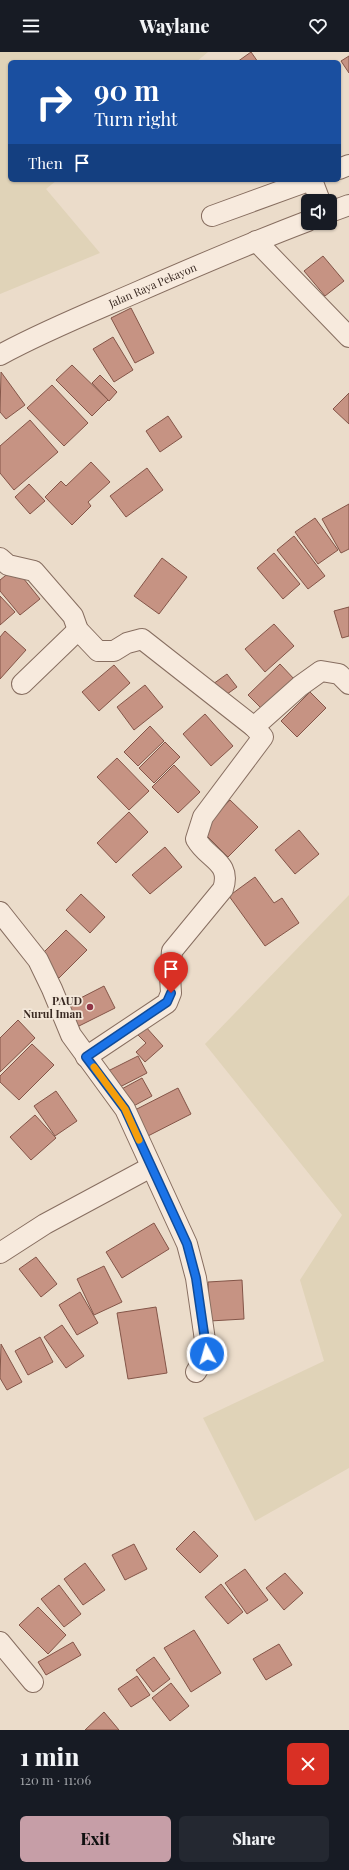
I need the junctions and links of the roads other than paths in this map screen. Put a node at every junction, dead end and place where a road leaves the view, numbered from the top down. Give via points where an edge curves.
1 (314, 187) edge
2 (349, 205) edge
3 (337, 209) edge
4 (212, 216) dead end
5 (301, 224) edge
6 (256, 241) junction
7 (349, 337) edge
8 (0, 355) edge
9 (0, 558) edge
10 (78, 630) junction
11 (22, 684) dead end
12 (349, 684) edge
13 (254, 727) junction
14 (0, 912) edge
15 (86, 1057) junction
16 (151, 1167) junction
17 (0, 1253) edge
18 (196, 1372) dead end
19 (0, 1642) edge
20 (33, 1682) dead end

1 - 4 street
2 - 3 street
5 - 6 street, Jalan Raya Pekayon
6 - 7 street
6 - 8 street, Jalan Raya Pekayon via 27,340
9 - 10 street via 8,565 34,571 73,616
10 - 11 street
10 - 13 street via 98,651 114,651 127,643 142,639
12 - 13 street via 338,674 321,671
13 - 15 street via 263,737 203,817 198,831 196,839 200,847 225,870 226,878 223,889 172,951 171,993 167,1002
14 - 15 street via 38,960 71,1035
15 - 16 street via 125,1109
16 - 17 street via 45,1224
16 - 18 street via 187,1244 196,1278 207,1354
19 - 20 street

